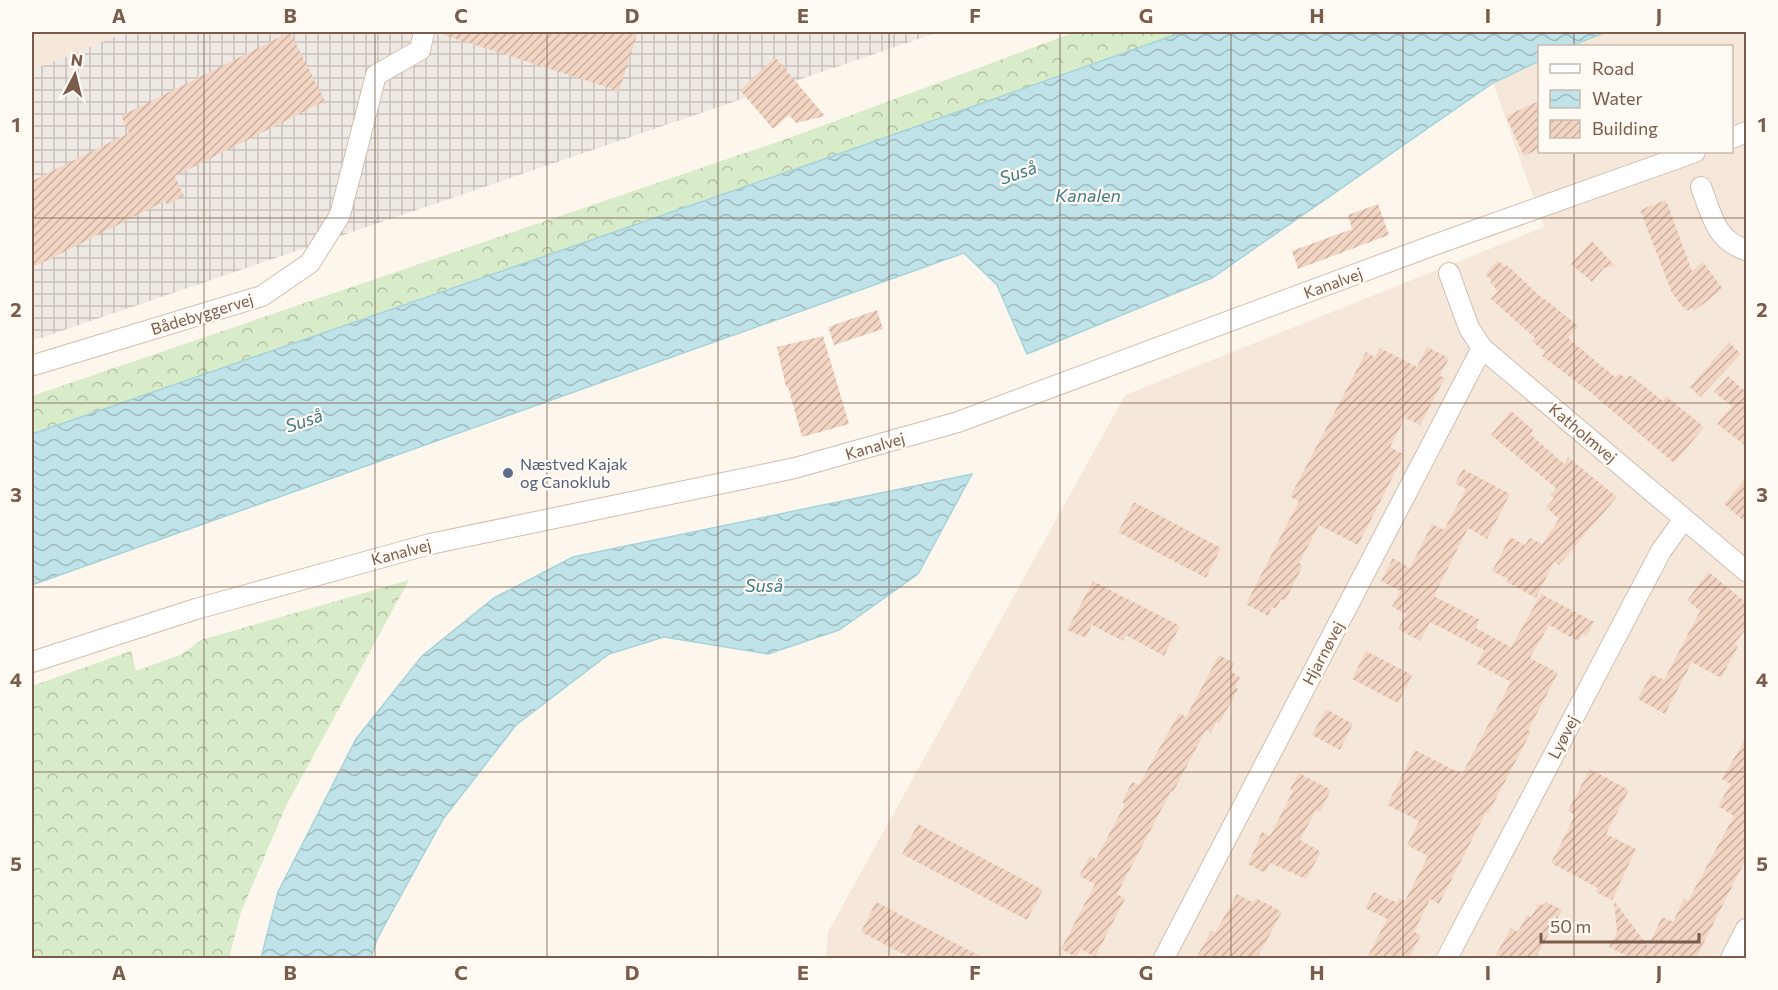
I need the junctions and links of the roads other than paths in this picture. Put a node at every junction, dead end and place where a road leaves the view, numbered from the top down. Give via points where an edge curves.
1 (424, 32) edge
2 (1692, 153) edge
3 (1701, 187) dead end
4 (1746, 250) edge
5 (1449, 273) dead end
6 (1482, 348) junction
7 (34, 365) dead end
8 (1684, 519) junction
9 (1746, 571) edge
10 (32, 662) edge
11 (1746, 929) edge
12 (1164, 958) edge
13 (1446, 958) edge
14 (1731, 958) edge

1 - 7 street, Bådebyggervej via 420,50 376,75 340,215 310,262 262,296
2 - 10 street, Kanalvej via 958,422 795,468 430,544 196,609
3 - 4 street via 1719,232 1733,246
5 - 6 street, Katholmvej via 1468,328
6 - 8 street, Katholmvej
6 - 12 street, Hjarnøvej
8 - 9 street, Katholmvej
8 - 13 street, Lyøvej via 1661,551
11 - 14 street

